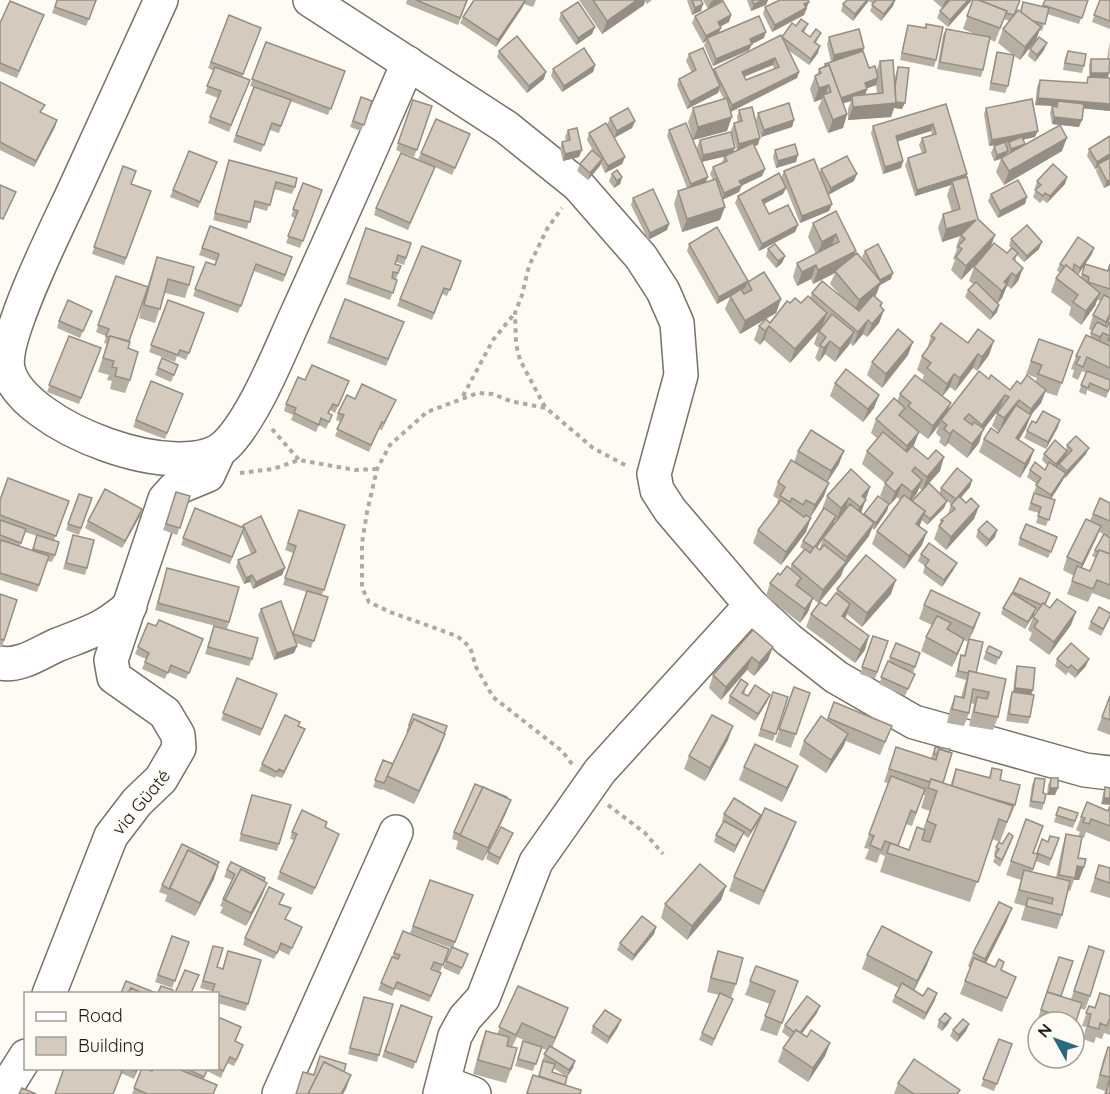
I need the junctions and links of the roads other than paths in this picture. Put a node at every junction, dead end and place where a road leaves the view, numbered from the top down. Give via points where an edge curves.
1 (161, 0) edge
2 (314, 1) edge
3 (408, 63) junction
4 (213, 463) junction
5 (751, 604) junction
6 (130, 606) junction
7 (0, 663) edge
8 (1110, 773) edge
9 (396, 832) dead end
10 (49, 992) edge
11 (24, 1059) edge
12 (453, 1090) edge
13 (2, 1094) edge
14 (279, 1094) edge

1 - 4 street via 26,296 8,350 8,369 14,383 52,420 84,435 123,450
2 - 3 street
3 - 4 street via 256,398
3 - 5 street via 506,127 578,185 641,257 663,291 677,323 681,375 654,474 657,490
4 - 6 street, via Güaté via 165,499
5 - 8 street via 836,677 914,722 1085,770
5 - 12 street via 600,771 536,862 483,998 465,1018 449,1051
6 - 7 street via 90,634 26,660
6 - 10 street, via Güaté via 111,660 114,677 165,713 178,735 179,748 162,779 137,802 111,836
9 - 14 street
11 - 13 street

